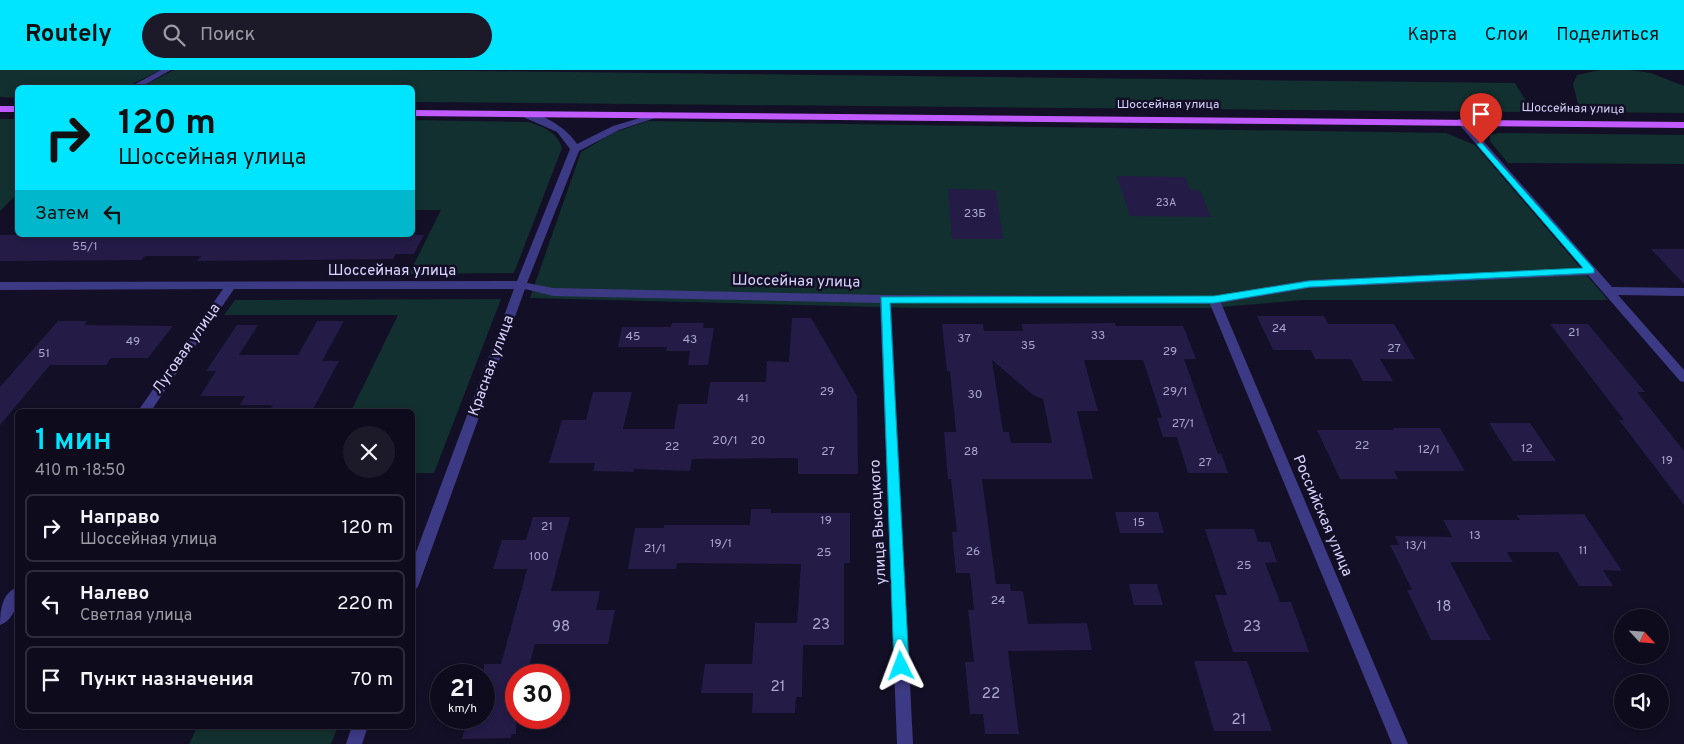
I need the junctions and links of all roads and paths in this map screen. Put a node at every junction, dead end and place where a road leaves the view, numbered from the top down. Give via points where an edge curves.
1 (167, 70) edge
2 (138, 85) edge
3 (0, 109) edge
4 (15, 109) edge
5 (415, 113) edge
6 (524, 114) junction
7 (661, 115) junction
8 (1461, 121) junction
9 (1684, 124) edge
10 (575, 149) junction
11 (1591, 271) junction
12 (521, 285) junction
13 (0, 286) edge
14 (231, 286) junction
15 (1609, 291) junction
16 (1684, 292) edge
17 (885, 299) junction
18 (1214, 300) junction
19 (1684, 378) edge
20 (145, 409) edge
21 (415, 576) edge
22 (15, 597) edge
23 (0, 618) edge
24 (359, 729) edge
25 (354, 744) edge
26 (905, 744) edge
27 (1400, 744) edge

1 - 2 street
3 - 4 main road
5 - 6 main road, Шоссейная улица
6 - 7 main road, Шоссейная улица
6 - 10 street via 558,128 567,135
7 - 8 main road, Шоссейная улица
7 - 10 street via 621,125
8 - 9 main road, Шоссейная улица
8 - 11 street
10 - 12 street, Красная улица
11 - 15 street
11 - 18 street, Шоссейная улица via 1309,284
12 - 14 street, Шоссейная улица
12 - 17 street, Шоссейная улица via 553,292
12 - 21 street, Красная улица
13 - 14 street, Шоссейная улица
14 - 20 street, Луговая улица
15 - 16 street
15 - 19 street
17 - 18 street, Шоссейная улица
17 - 26 street, улица Высоцкого
18 - 27 street, Российская улица
22 - 23 street
24 - 25 street

